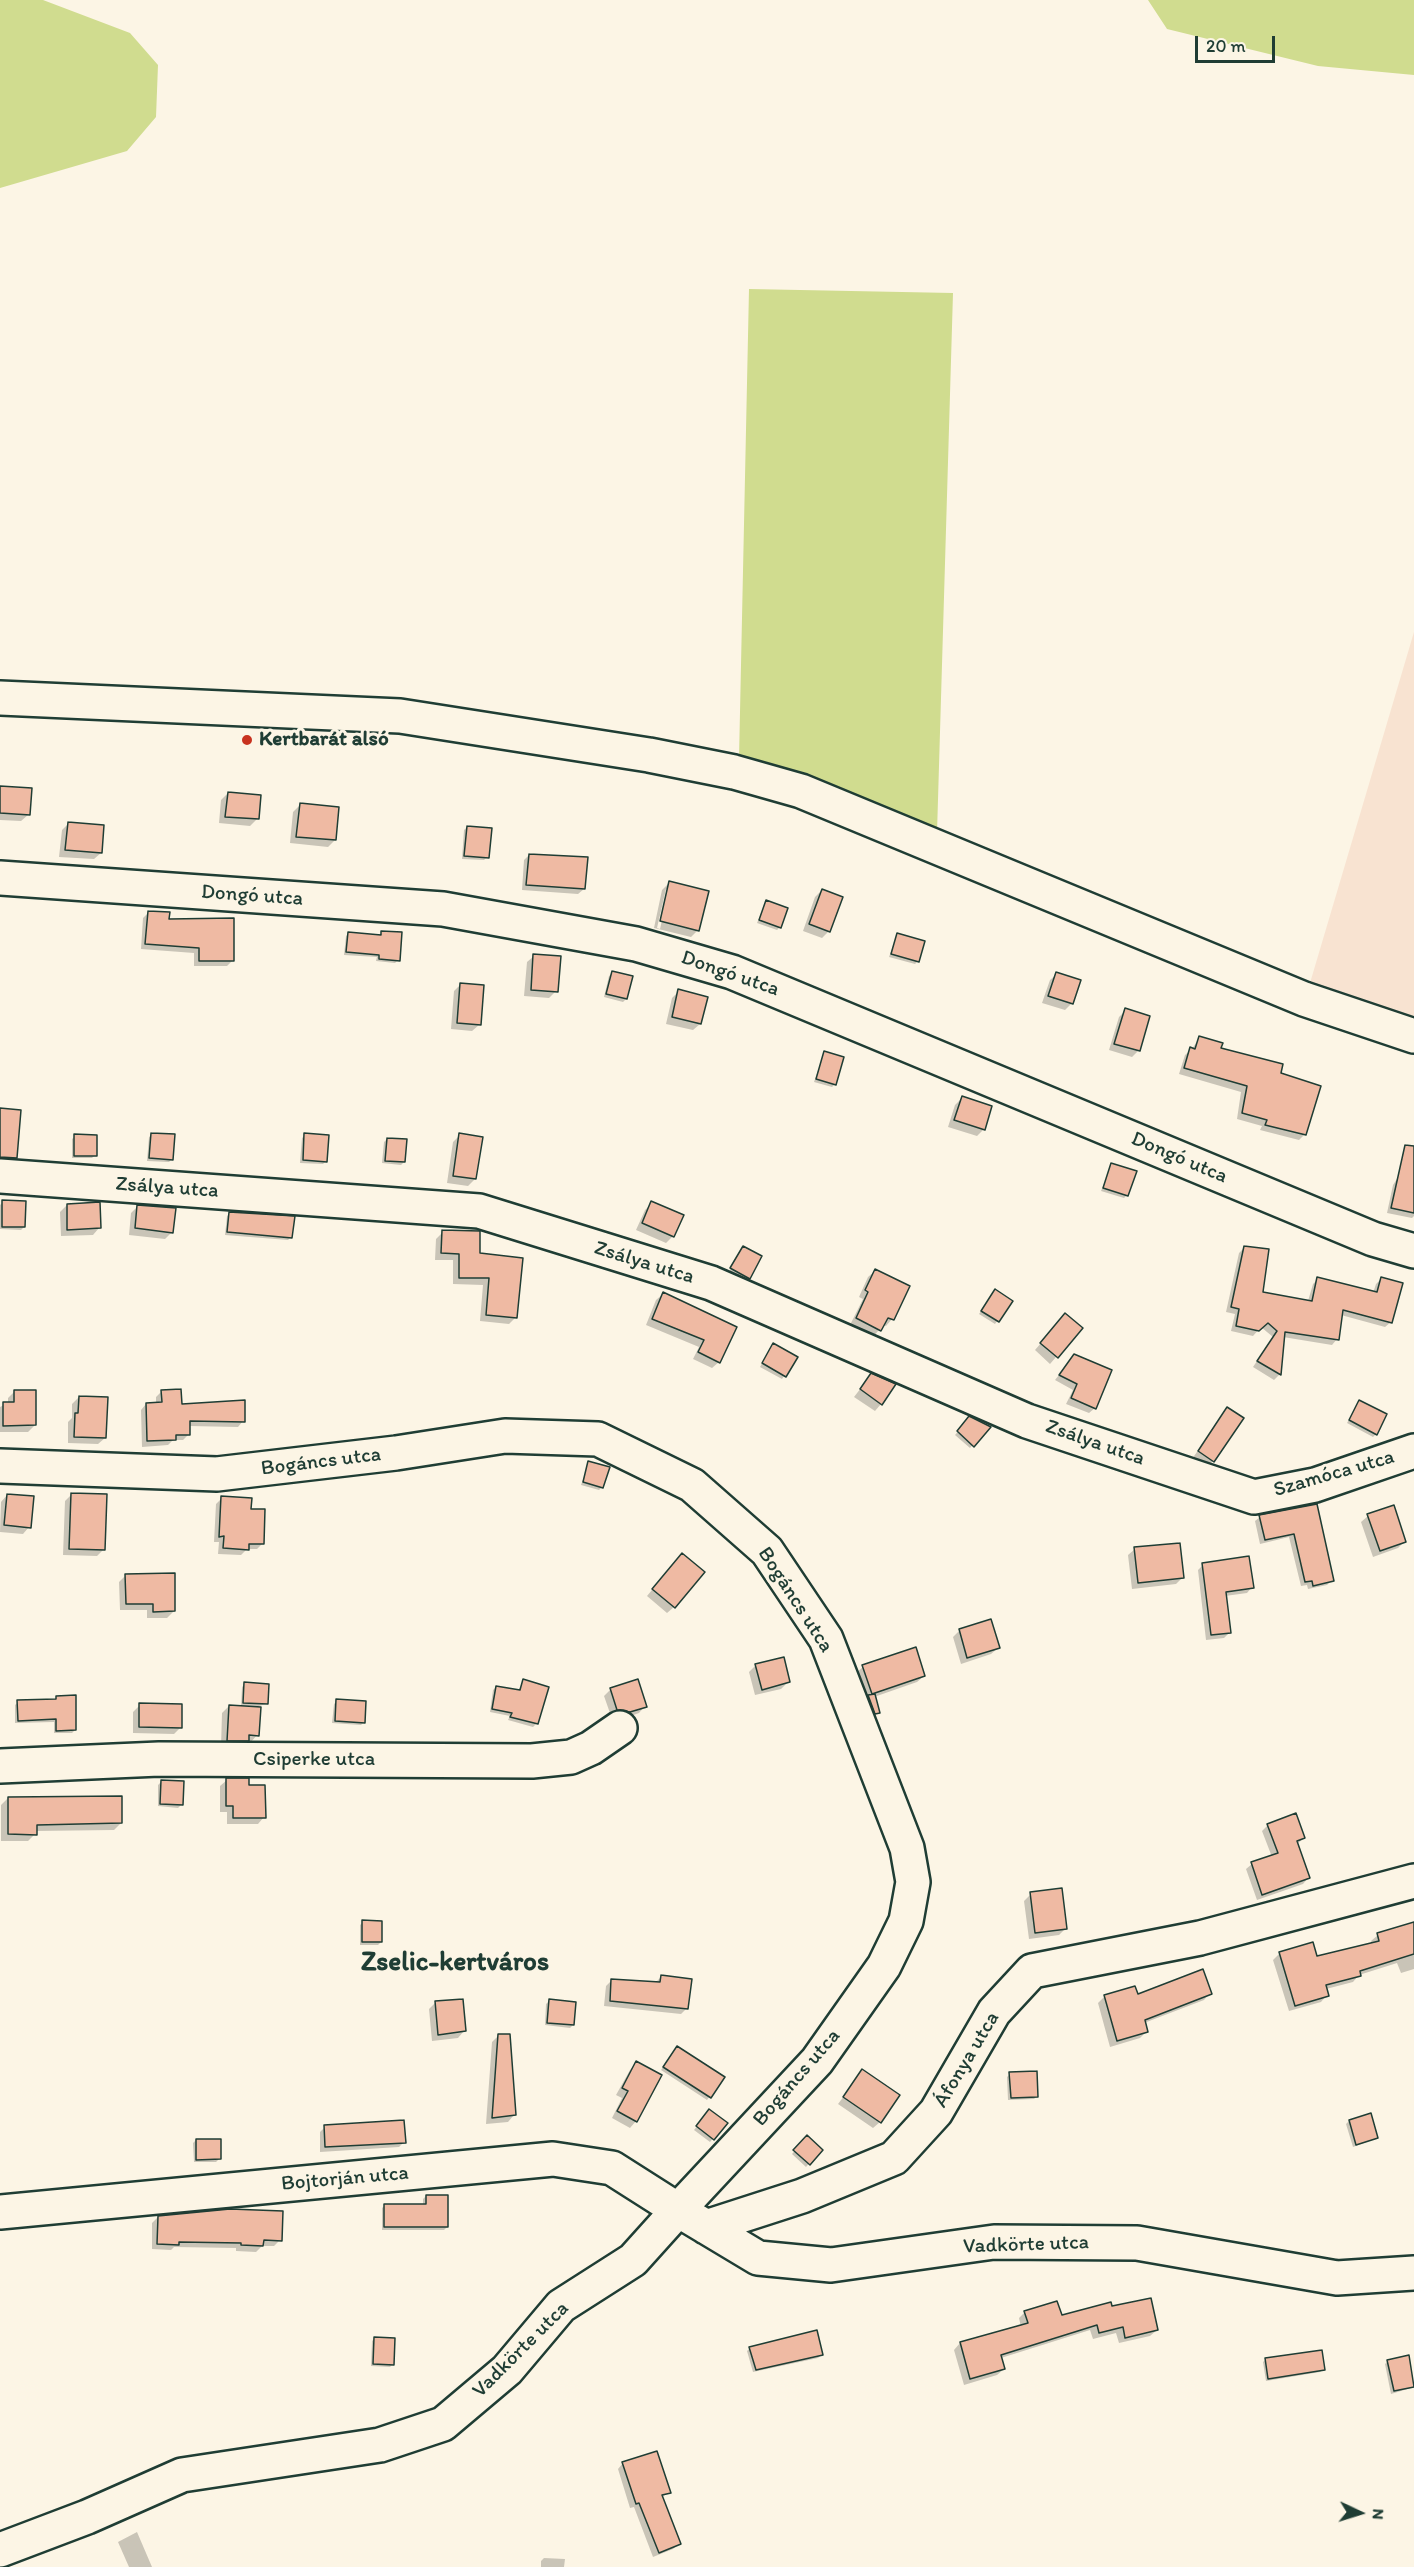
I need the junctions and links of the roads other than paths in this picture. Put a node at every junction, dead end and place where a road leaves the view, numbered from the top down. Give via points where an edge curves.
1 (0, 698) edge
2 (0, 878) edge
3 (1414, 1036) edge
4 (0, 1176) edge
5 (1414, 1251) edge
6 (1414, 1451) edge
7 (0, 1466) edge
8 (1254, 1497) joint
9 (620, 1728) dead end
10 (0, 1766) edge
11 (1414, 1881) edge
12 (678, 2210) junction
13 (0, 2212) edge
14 (706, 2227) junction
15 (1414, 2273) edge
16 (0, 2550) edge

1 - 3 street via 400,716 734,772 801,791 1304,999
2 - 5 street, Dongó utca via 443,909 636,944 732,972 1373,1239
4 - 8 street, Zsálya utca via 479,1211 711,1283 1028,1420
6 - 8 street, Szamóca utca via 1315,1485
7 - 12 street, Bogáncs utca via 217,1474 505,1436 598,1438 692,1485 767,1551 826,1639 907,1848 913,1882 906,1921 884,1966 817,2061
9 - 10 street, Csiperke utca via 571,1757 532,1761 159,1759
11 - 14 street, Áfonya utca via 1200,1938 1032,1971 994,2012 936,2112 894,2158 802,2196
12 - 13 street, Bojtorján utca via 612,2168 553,2159
12 - 14 street, Vadkörte utca
12 - 16 street, Vadkörte utca via 633,2260 561,2306 507,2370 443,2424 380,2445 182,2475
14 - 15 street, Vadkörte utca via 758,2258 831,2265 994,2242 1137,2243 1337,2278

